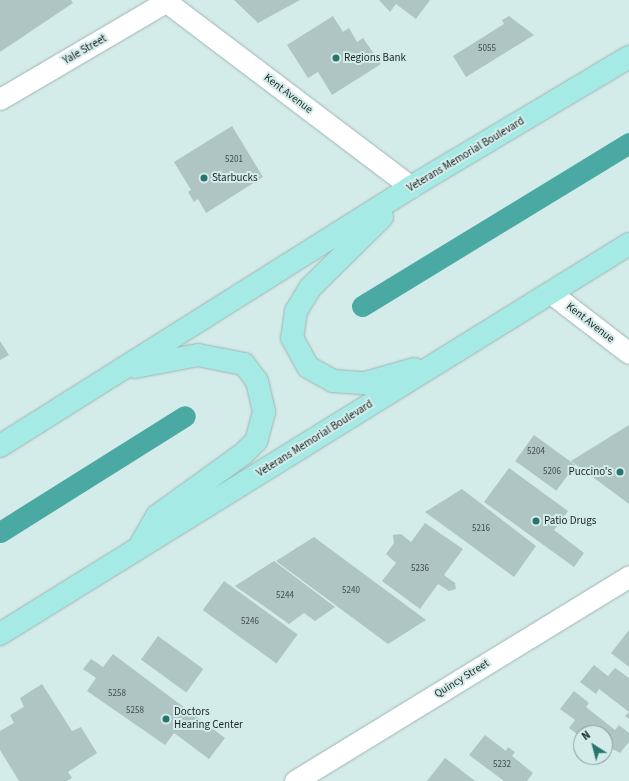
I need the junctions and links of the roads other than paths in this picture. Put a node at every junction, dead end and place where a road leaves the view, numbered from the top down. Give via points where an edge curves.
1 (167, 1) edge
2 (629, 57) edge
3 (0, 99) edge
4 (412, 188) junction
5 (629, 244) edge
6 (551, 293) junction
7 (629, 353) edge
8 (441, 361) junction
9 (119, 371) junction
10 (0, 446) edge
11 (138, 547) junction
12 (629, 576) edge
13 (0, 634) edge
14 (295, 781) edge

1 - 3 street, Yale Street
1 - 4 street, Kent Avenue
2 - 4 main road, Veterans Memorial Boulevard
4 - 8 main road via 310,288 296,312 292,338 308,367 333,381 365,383
4 - 9 main road, Veterans Memorial Boulevard
5 - 6 main road, Veterans Memorial Boulevard
6 - 7 street, Kent Avenue
6 - 8 main road, Veterans Memorial Boulevard
8 - 11 main road, Veterans Memorial Boulevard
9 - 10 main road, Veterans Memorial Boulevard
9 - 11 main road via 198,355 221,357 244,364 257,381 263,398 264,412 256,441 243,454 157,516
11 - 13 main road, Veterans Memorial Boulevard
12 - 14 street, Quincy Street

